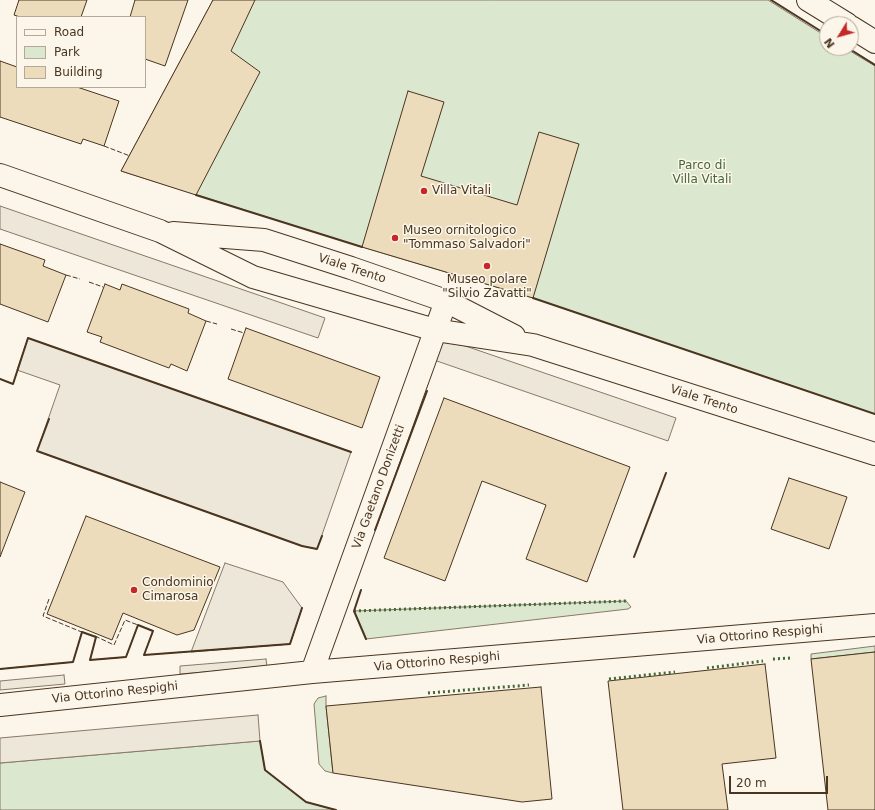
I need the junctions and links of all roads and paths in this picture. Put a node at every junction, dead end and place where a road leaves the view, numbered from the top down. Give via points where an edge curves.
1 (808, 0) edge
2 (834, 16) edge
3 (859, 32) edge
4 (875, 42) edge
5 (0, 175) edge
6 (160, 232) junction
7 (446, 301) junction
8 (435, 330) junction
9 (533, 345) junction
10 (875, 454) edge
11 (875, 625) edge
12 (312, 672) junction
13 (0, 705) edge

1 - 2 main road
3 - 4 main road
5 - 6 main road, Viale Trento
6 - 7 main road, Viale Trento via 264,240
6 - 8 main road, Viale Trento via 253,277
7 - 8 main road, Via Gaetano Donizetti
7 - 9 main road, Viale Trento
8 - 9 main road, Viale Trento
8 - 12 main road, Via Gaetano Donizetti
9 - 10 main road, Viale Trento
11 - 12 main road, Via Ottorino Respighi
12 - 13 main road, Via Ottorino Respighi

